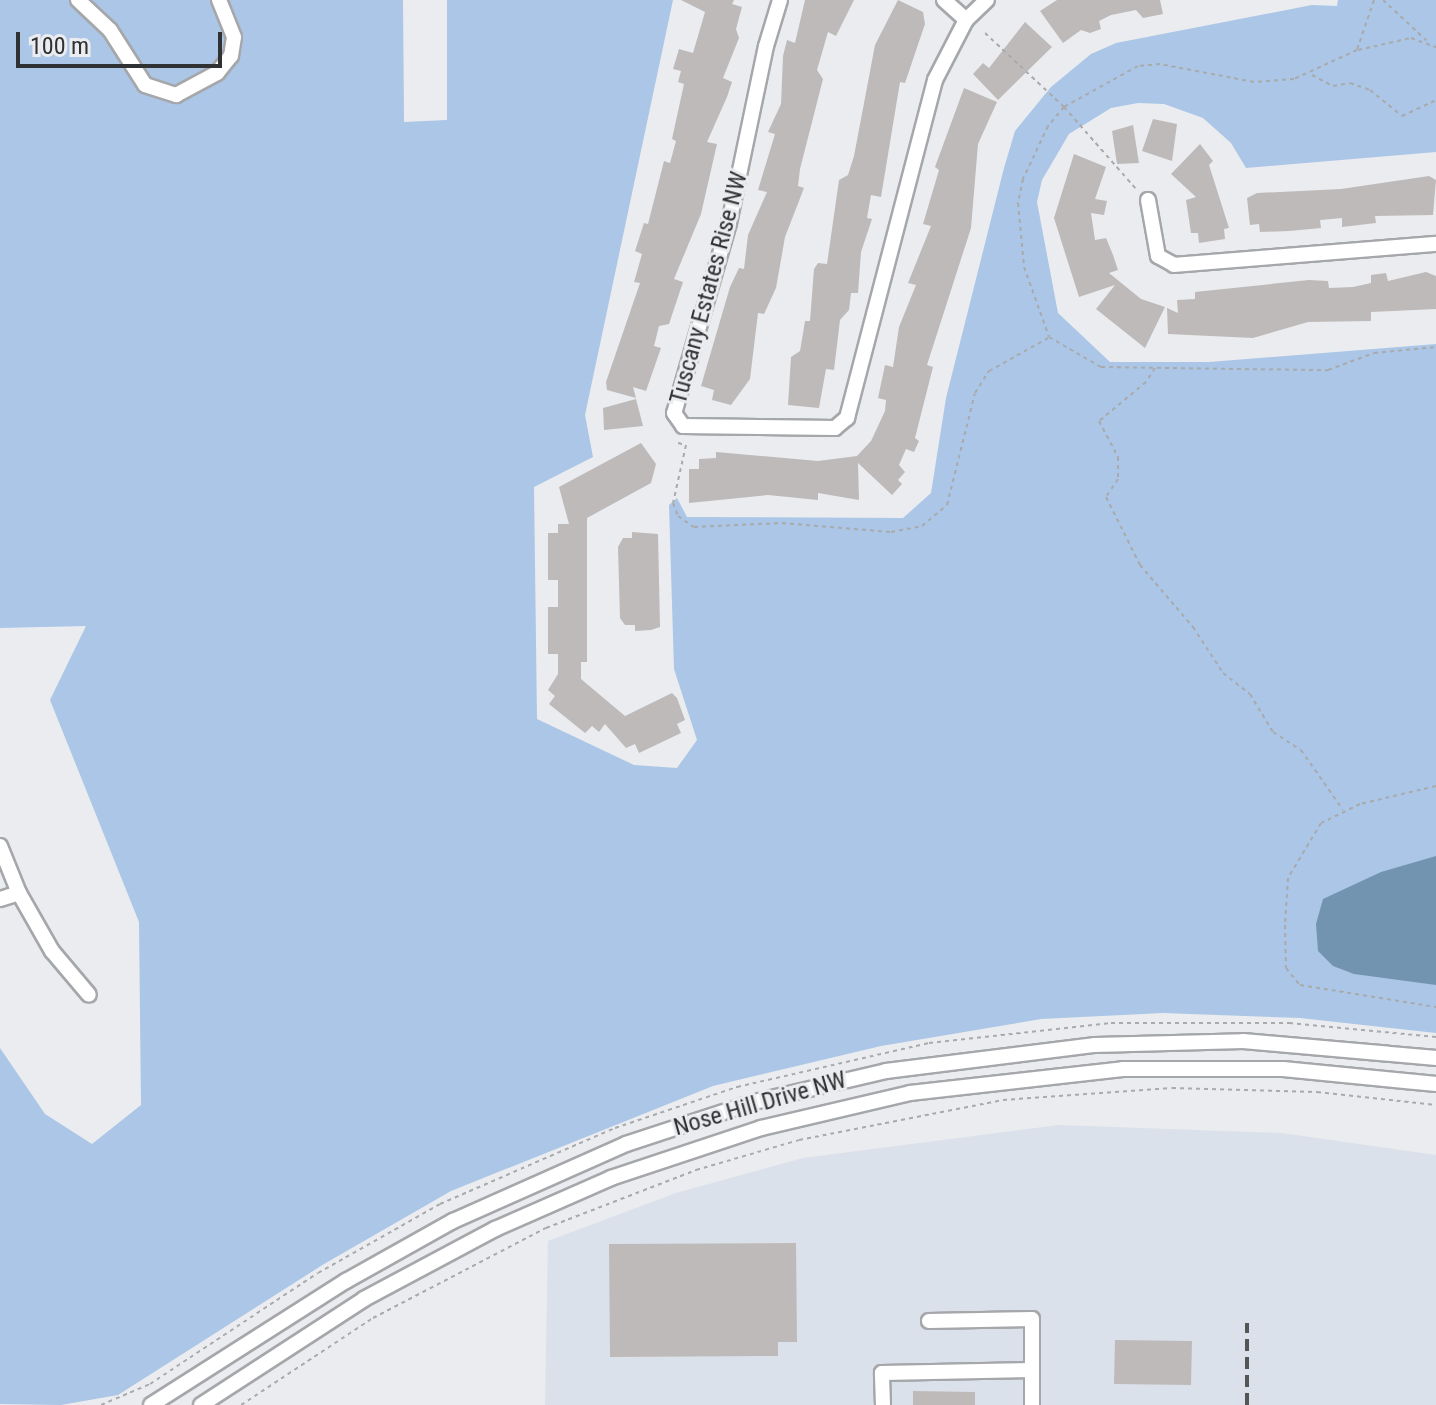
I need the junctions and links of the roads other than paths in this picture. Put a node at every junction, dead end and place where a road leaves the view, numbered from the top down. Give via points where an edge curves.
1 (78, 0) edge
2 (219, 0) edge
3 (780, 0) edge
4 (944, 0) edge
5 (987, 0) edge
6 (966, 20) junction
7 (1148, 200) road end
8 (1436, 244) edge
9 (0, 846) edge
10 (19, 893) junction
11 (0, 899) edge
12 (89, 995) dead end
13 (1436, 1058) edge
14 (1436, 1084) edge
15 (929, 1321) dead end
16 (1032, 1370) junction
17 (151, 1405) edge
18 (201, 1405) edge
19 (883, 1405) edge
20 (1032, 1405) edge

1 - 2 street via 110,30 145,85 176,95 217,73 231,56 234,37
3 - 6 street, Tuscany Estates Rise NW via 729,223 674,413 683,426 835,428 847,418 935,80
4 - 6 street
5 - 6 street, Tuscany Estates Rise NW
7 - 8 street via 1158,256 1174,265
9 - 10 street
10 - 11 street
10 - 12 street via 52,951
13 - 17 street, Nose Hill Drive NW via 1243,1041 1095,1045 886,1071 754,1102 613,1149 453,1221 359,1273
14 - 18 street, Nose Hill Drive NW via 1283,1069 1123,1069 910,1093 761,1128 611,1178 495,1229 364,1299
15 - 16 street via 1032,1319
16 - 19 street via 882,1373
16 - 20 street

